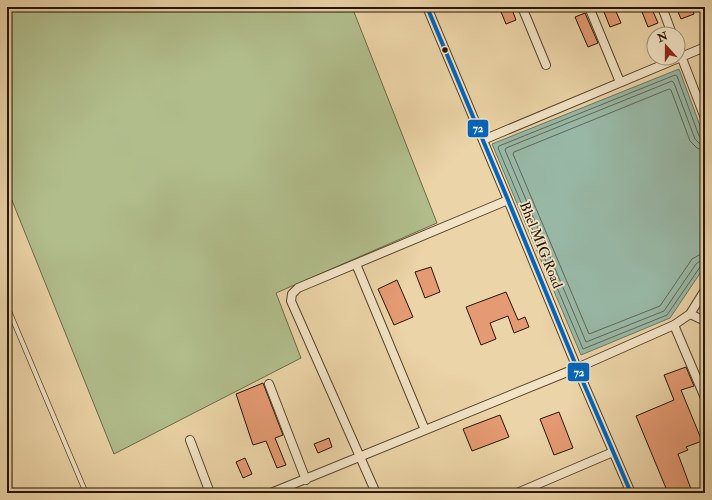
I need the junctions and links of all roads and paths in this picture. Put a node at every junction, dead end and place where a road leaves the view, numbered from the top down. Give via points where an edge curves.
1 (427, 7) edge
2 (522, 7) edge
3 (589, 7) edge
4 (662, 7) edge
5 (669, 26) edge
6 (705, 47) edge
7 (686, 55) edge
8 (546, 65) dead end
9 (659, 66) edge
10 (685, 66) edge
11 (620, 82) junction
12 (705, 116) edge
13 (483, 140) junction
14 (508, 200) junction
15 (356, 264) junction
16 (705, 290) edge
17 (7, 306) edge
18 (690, 314) junction
19 (705, 321) edge
20 (674, 325) junction
21 (577, 368) junction
22 (269, 384) dead end
23 (705, 398) edge
24 (425, 430) junction
25 (190, 440) dead end
26 (613, 452) junction
27 (360, 457) junction
28 (306, 480) junction
29 (86, 493) edge
30 (210, 493) edge
31 (271, 493) edge
32 (376, 493) edge
33 (517, 493) edge
34 (631, 493) edge

1 - 13 street, Bhel MIG Road
2 - 8 street
3 - 11 street
4 - 5 street
6 - 7 street
9 - 11 street
10 - 12 street
11 - 13 street
13 - 14 street, Bhel MIG Road
14 - 15 street
14 - 21 street, Bhel MIG Road
15 - 24 street
15 - 27 street via 298,288 292,294 291,301
16 - 18 street
17 - 29 lane
18 - 19 street
18 - 20 street
20 - 21 street
20 - 23 street
21 - 24 street
21 - 26 street, Bhel MIG Road
22 - 28 street
24 - 27 street
25 - 30 street
26 - 33 street
26 - 34 street, Bhel MIG Road
27 - 28 street
27 - 32 street
28 - 31 street

